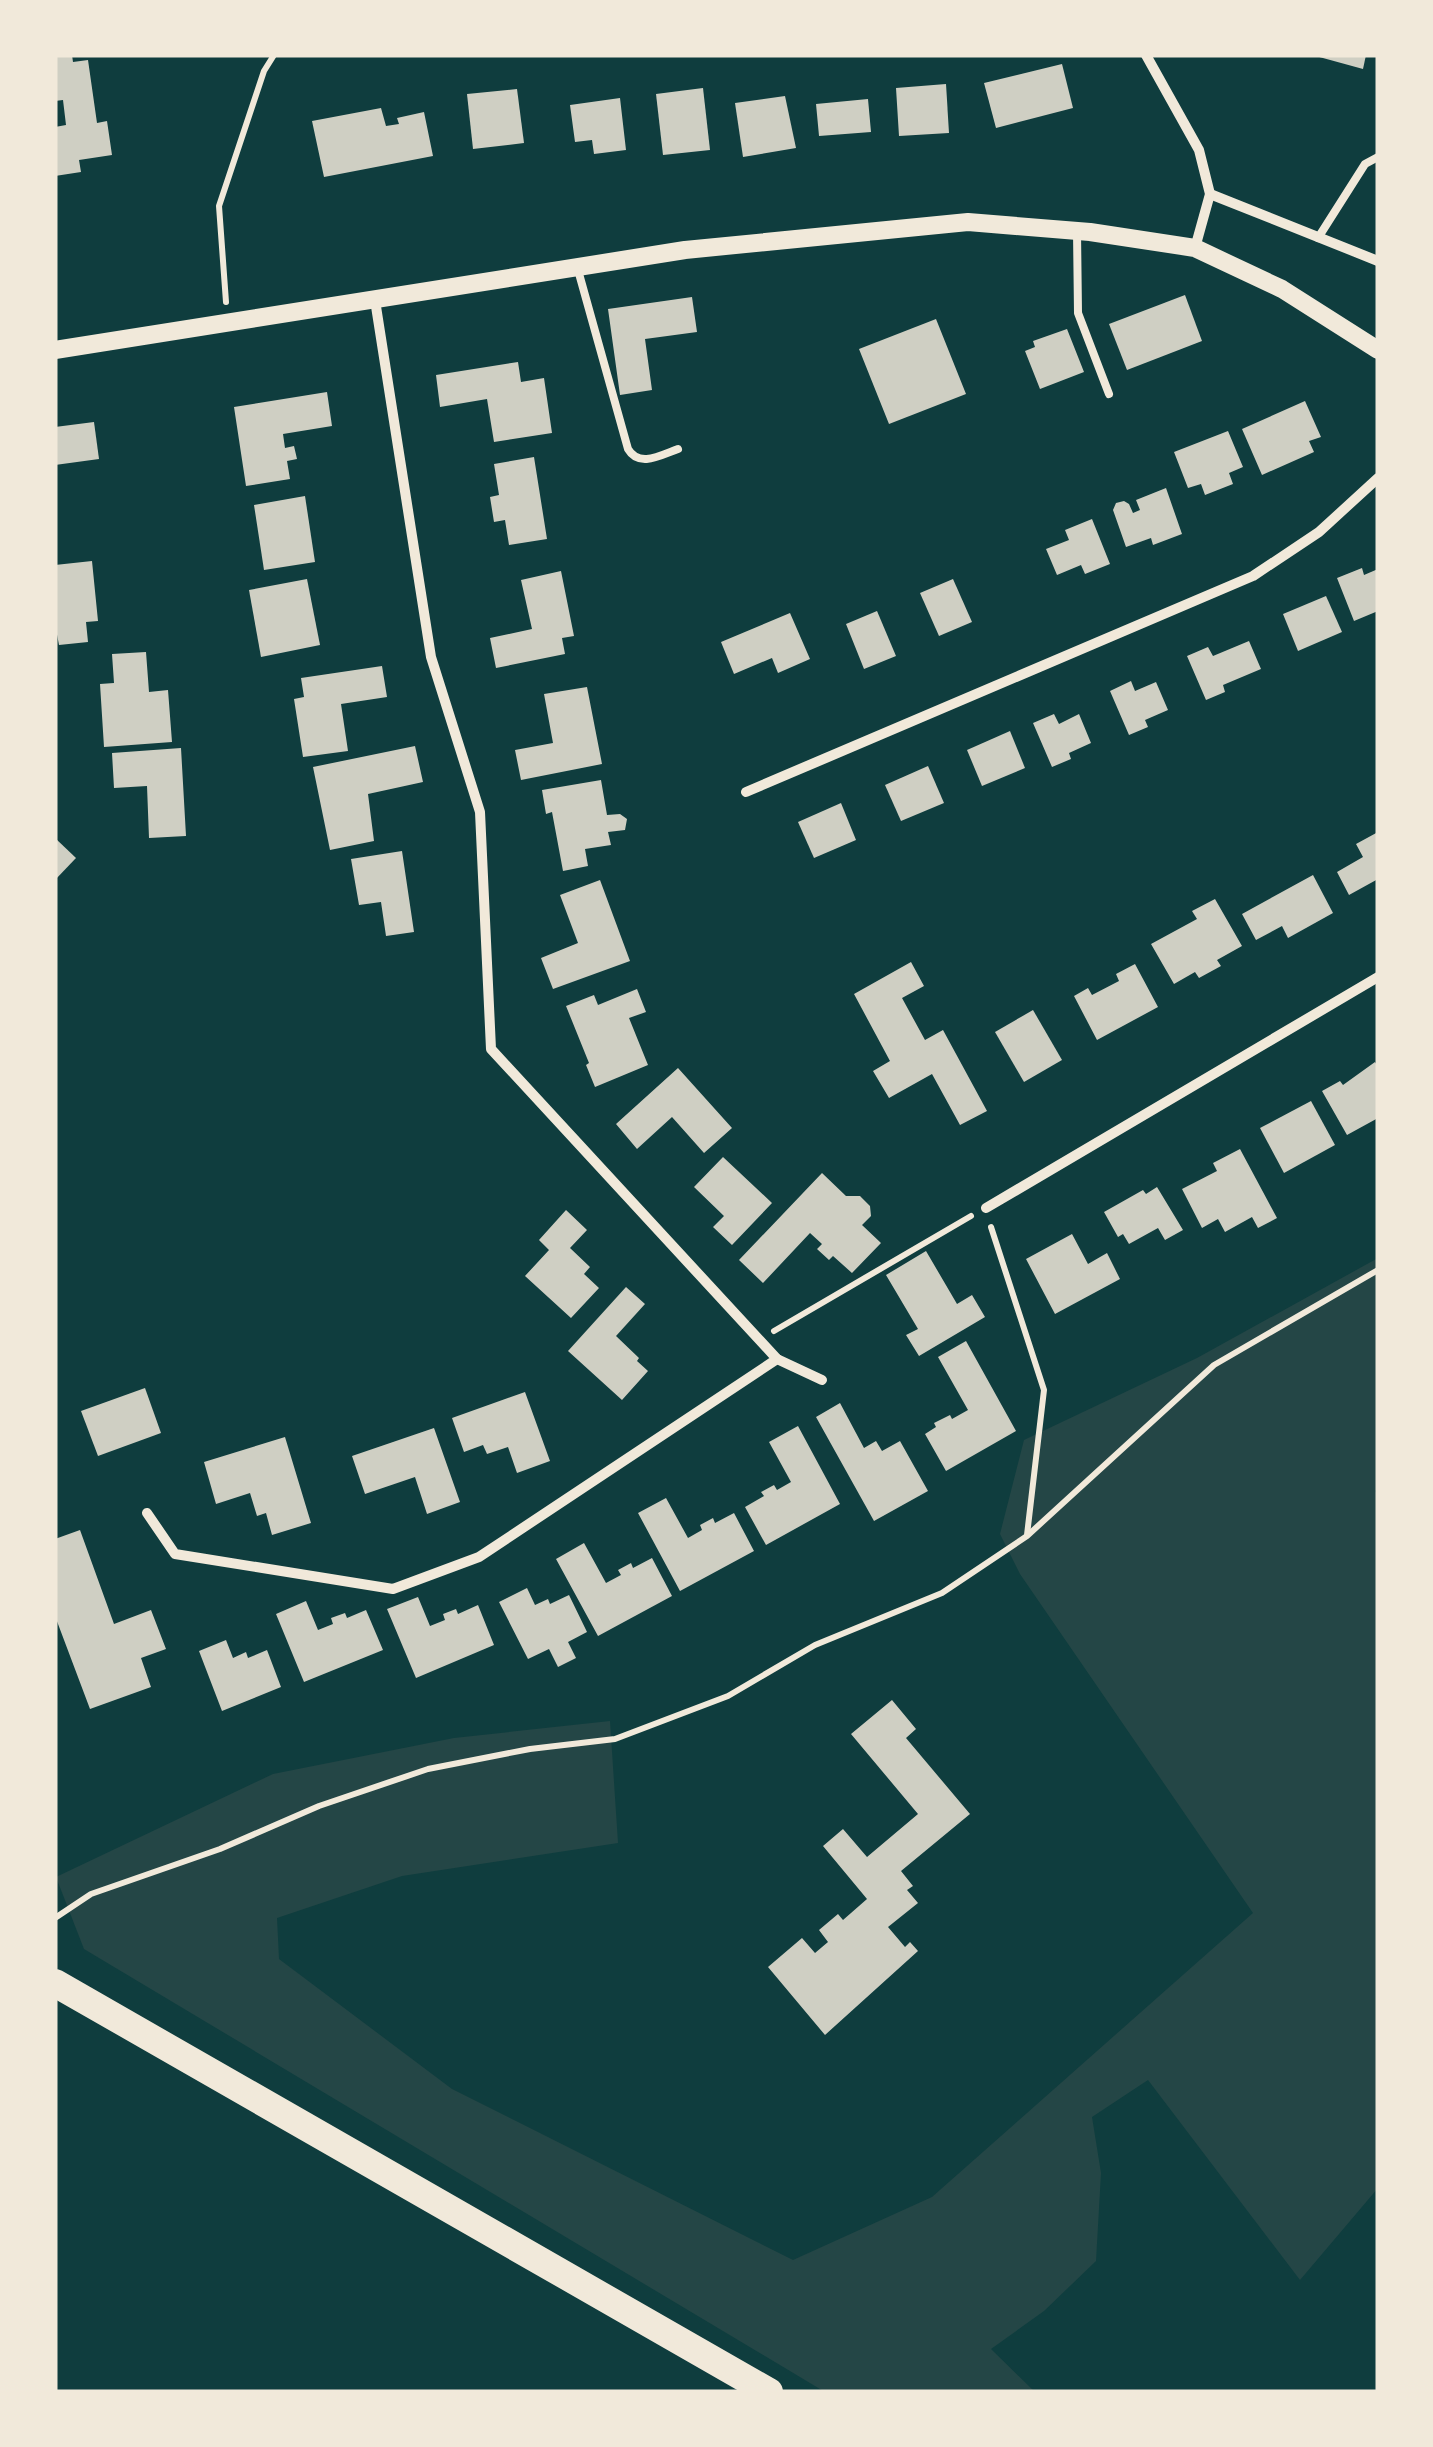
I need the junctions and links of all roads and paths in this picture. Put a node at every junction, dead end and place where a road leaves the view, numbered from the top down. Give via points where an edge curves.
1 (274, 55) edge
2 (1146, 55) edge
3 (1378, 157) edge
4 (1210, 194) junction
5 (1078, 230) junction
6 (1318, 238) junction
7 (1194, 248) junction
8 (1378, 262) edge
9 (576, 266) junction
10 (375, 300) junction
11 (227, 323) junction
12 (55, 350) edge
13 (1378, 350) edge
14 (1109, 394) dead end
15 (678, 450) dead end
16 (1378, 478) edge
17 (746, 792) dead end
18 (1378, 976) edge
19 (986, 1208) junction
20 (1378, 1270) edge
21 (759, 1340) junction
22 (777, 1359) junction
23 (822, 1380) dead end
24 (147, 1513) dead end
25 (1027, 1536) junction
26 (55, 1918) edge
27 (55, 1984) edge
28 (769, 2392) edge

1 - 11 path via 220,206
2 - 4 street via 1199,150
3 - 6 lane via 1365,164
4 - 6 street
4 - 7 street
5 - 7 street
5 - 9 street via 968,222
5 - 14 lane via 1078,313
6 - 8 street
7 - 13 street via 1282,289
9 - 10 street
9 - 15 lane via 628,449 640,459
10 - 11 street
10 - 21 street via 431,657 480,812 491,1049
11 - 12 street
16 - 17 street via 1319,532 1253,576
18 - 19 street
19 - 21 path
19 - 25 path via 1044,1390
20 - 25 path via 1214,1365
21 - 22 street
22 - 23 street
22 - 24 street via 480,1558 393,1589 175,1554
25 - 26 path via 942,1593 815,1646 728,1696 615,1739 462,1762 319,1806 91,1894
27 - 28 highway

